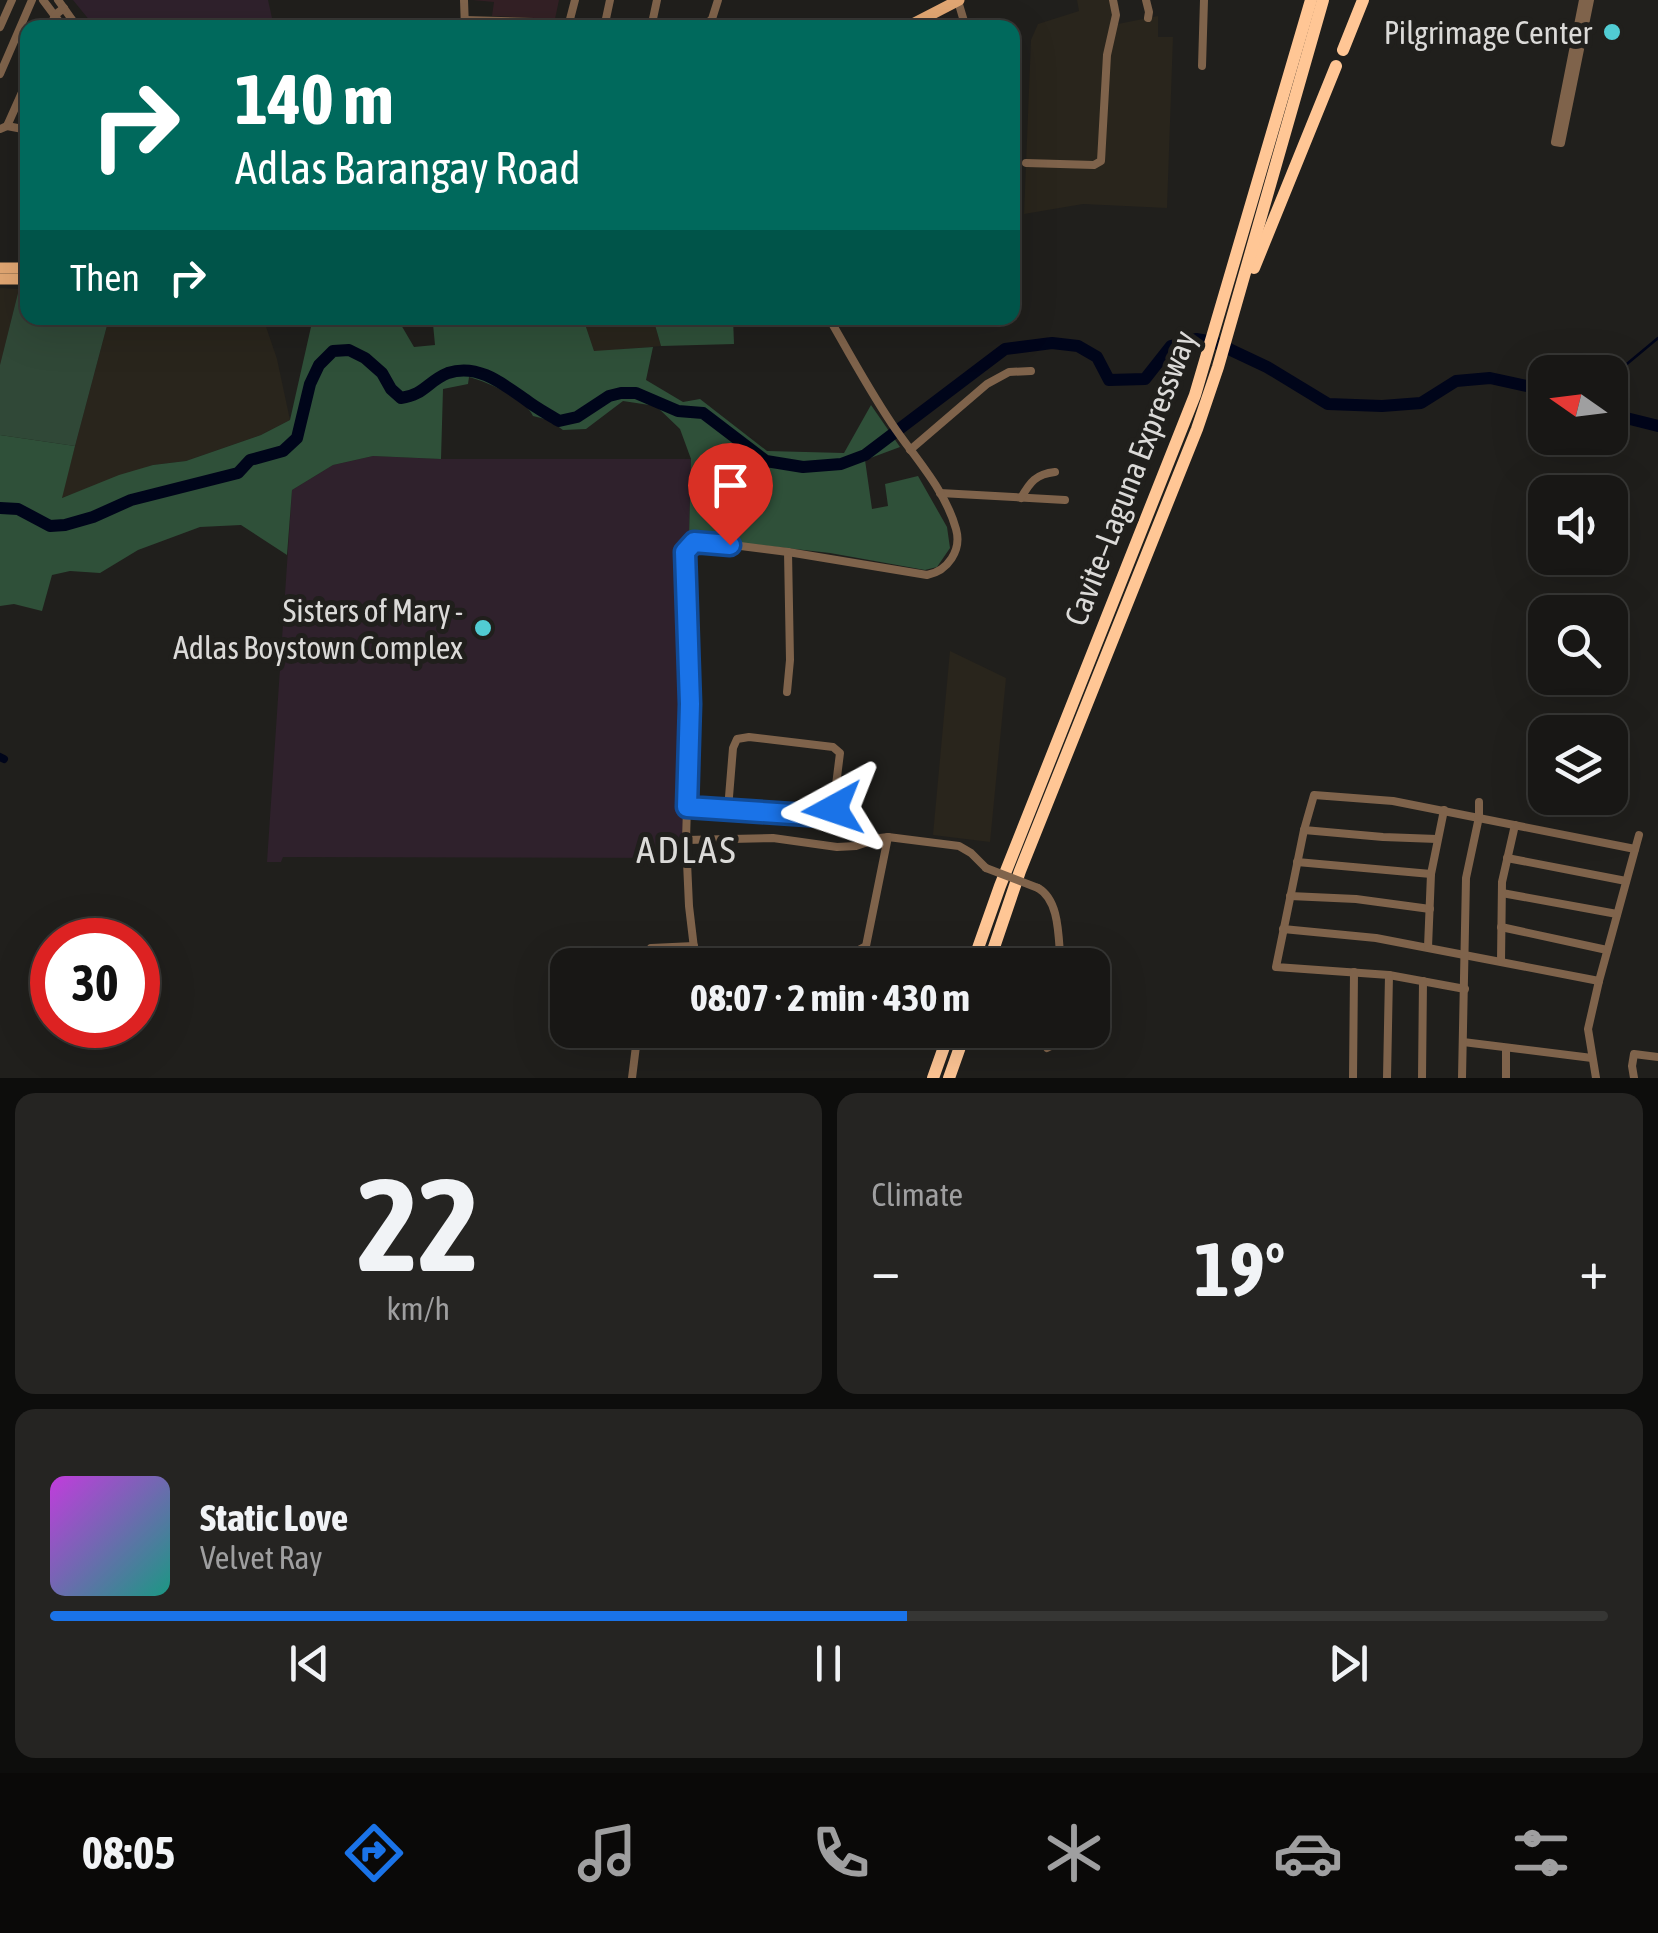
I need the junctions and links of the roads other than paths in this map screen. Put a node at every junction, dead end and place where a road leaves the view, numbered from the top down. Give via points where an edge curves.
1 (12, 0) edge
2 (43, 0) edge
3 (959, 0) edge
4 (1113, 0) edge
5 (1146, 0) edge
6 (1204, 0) edge
7 (1310, 0) edge
8 (1323, 0) edge
9 (1363, 0) edge
10 (1587, 0) edge
11 (62, 4) edge
12 (55, 15) junction
13 (1148, 18) dead end
14 (53, 20) edge
15 (58, 20) edge
16 (920, 20) edge
17 (0, 26) edge
18 (20, 28) edge
19 (1343, 50) dead end
20 (1202, 66) dead end
21 (1336, 66) dead end
22 (0, 74) edge
23 (20, 95) edge
24 (4, 128) edge
25 (1558, 142) dead end
26 (1026, 163) dead end
27 (832, 325) edge
28 (1222, 329) junction
29 (1212, 365) junction
30 (1030, 371) dead end
31 (907, 446) junction
32 (1055, 472) dead end
33 (940, 493) junction
34 (1021, 498) junction
35 (1066, 500) dead end
36 (788, 552) junction
37 (787, 692) dead end
38 (1479, 802) dead end
39 (687, 807) junction
40 (728, 809) junction
41 (1444, 810) junction
42 (1479, 818) junction
43 (1515, 825) junction
44 (1304, 830) junction
45 (1639, 835) dead end
46 (888, 838) junction
47 (1437, 839) junction
48 (686, 840) junction
49 (1635, 849) junction
50 (1508, 858) junction
51 (1297, 862) junction
52 (1431, 874) junction
53 (1626, 881) junction
54 (1502, 893) junction
55 (1290, 896) junction
56 (1430, 910) junction
57 (1617, 914) junction
58 (1501, 928) junction
59 (1284, 929) junction
60 (694, 946) joint
61 (1428, 947) junction
62 (651, 948) dead end
63 (862, 948) edge
64 (978, 948) edge
65 (994, 948) edge
66 (1059, 948) edge
67 (1608, 950) junction
68 (1465, 954) junction
69 (1501, 961) junction
70 (1354, 972) junction
71 (1390, 975) junction
72 (1423, 981) junction
73 (1599, 982) junction
74 (1465, 988) junction
75 (1463, 1042) junction
76 (636, 1048) edge
77 (944, 1048) edge
78 (960, 1048) edge
79 (1506, 1048) junction
80 (1592, 1058) junction
81 (1658, 1058) edge
82 (632, 1078) edge
83 (933, 1078) edge
84 (949, 1078) edge
85 (1353, 1078) edge
86 (1387, 1078) edge
87 (1422, 1078) edge
88 (1462, 1078) edge
89 (1506, 1078) edge
90 (1596, 1078) edge
91 (1634, 1078) edge

1 - 17 street
2 - 12 street
3 - 16 main road
4 - 26 street via 1101,161
5 - 13 street
6 - 20 street
7 - 28 highway, Cavite–Laguna Expressway
8 - 28 highway, Cavite–Laguna Expressway
9 - 19 highway
10 - 25 street
11 - 12 street
12 - 14 street
12 - 15 street
18 - 22 street
21 - 28 highway
23 - 24 street
27 - 31 street
28 - 29 highway, Cavite–Laguna Expressway
29 - 64 highway, Cavite–Laguna Expressway
29 - 65 highway, Cavite–Laguna Expressway via 1197,429
30 - 31 street via 1009,372 987,384
31 - 33 street
32 - 34 street via 1036,477
33 - 34 street
33 - 36 street via 958,541 950,562 936,573
34 - 35 street
36 - 37 street
36 - 39 street via 694,542 685,552
38 - 42 street
39 - 40 street
39 - 48 street
40 - 40 street via 736,740 749,736 840,753 830,814
41 - 42 street
41 - 44 street via 1314,795
41 - 47 street
42 - 43 street
42 - 68 street via 1466,878
43 - 49 street
43 - 50 street
44 - 47 street
44 - 51 street
45 - 49 street
46 - 48 street via 837,848 773,838
46 - 63 street
46 - 66 street, bridge via 958,846 986,868 1046,892
47 - 52 street
48 - 60 street
49 - 53 street
50 - 53 street
50 - 54 street
51 - 52 street
51 - 55 street
52 - 56 street
53 - 57 street
54 - 57 street
54 - 58 street
55 - 56 street
55 - 59 street
56 - 61 street
57 - 67 street
58 - 67 street
58 - 69 street
59 - 61 street
59 - 70 street via 1276,967
60 - 62 street
61 - 68 street
67 - 73 street
68 - 69 street
68 - 74 street
69 - 73 street
70 - 71 street
70 - 85 street
71 - 72 street
71 - 86 street
72 - 74 street
72 - 87 street
73 - 80 street via 1588,1028
74 - 75 street
75 - 79 street
75 - 88 street
76 - 82 street
77 - 83 highway
78 - 84 highway
79 - 80 street
79 - 89 street
80 - 90 street
81 - 91 street via 1634,1054

